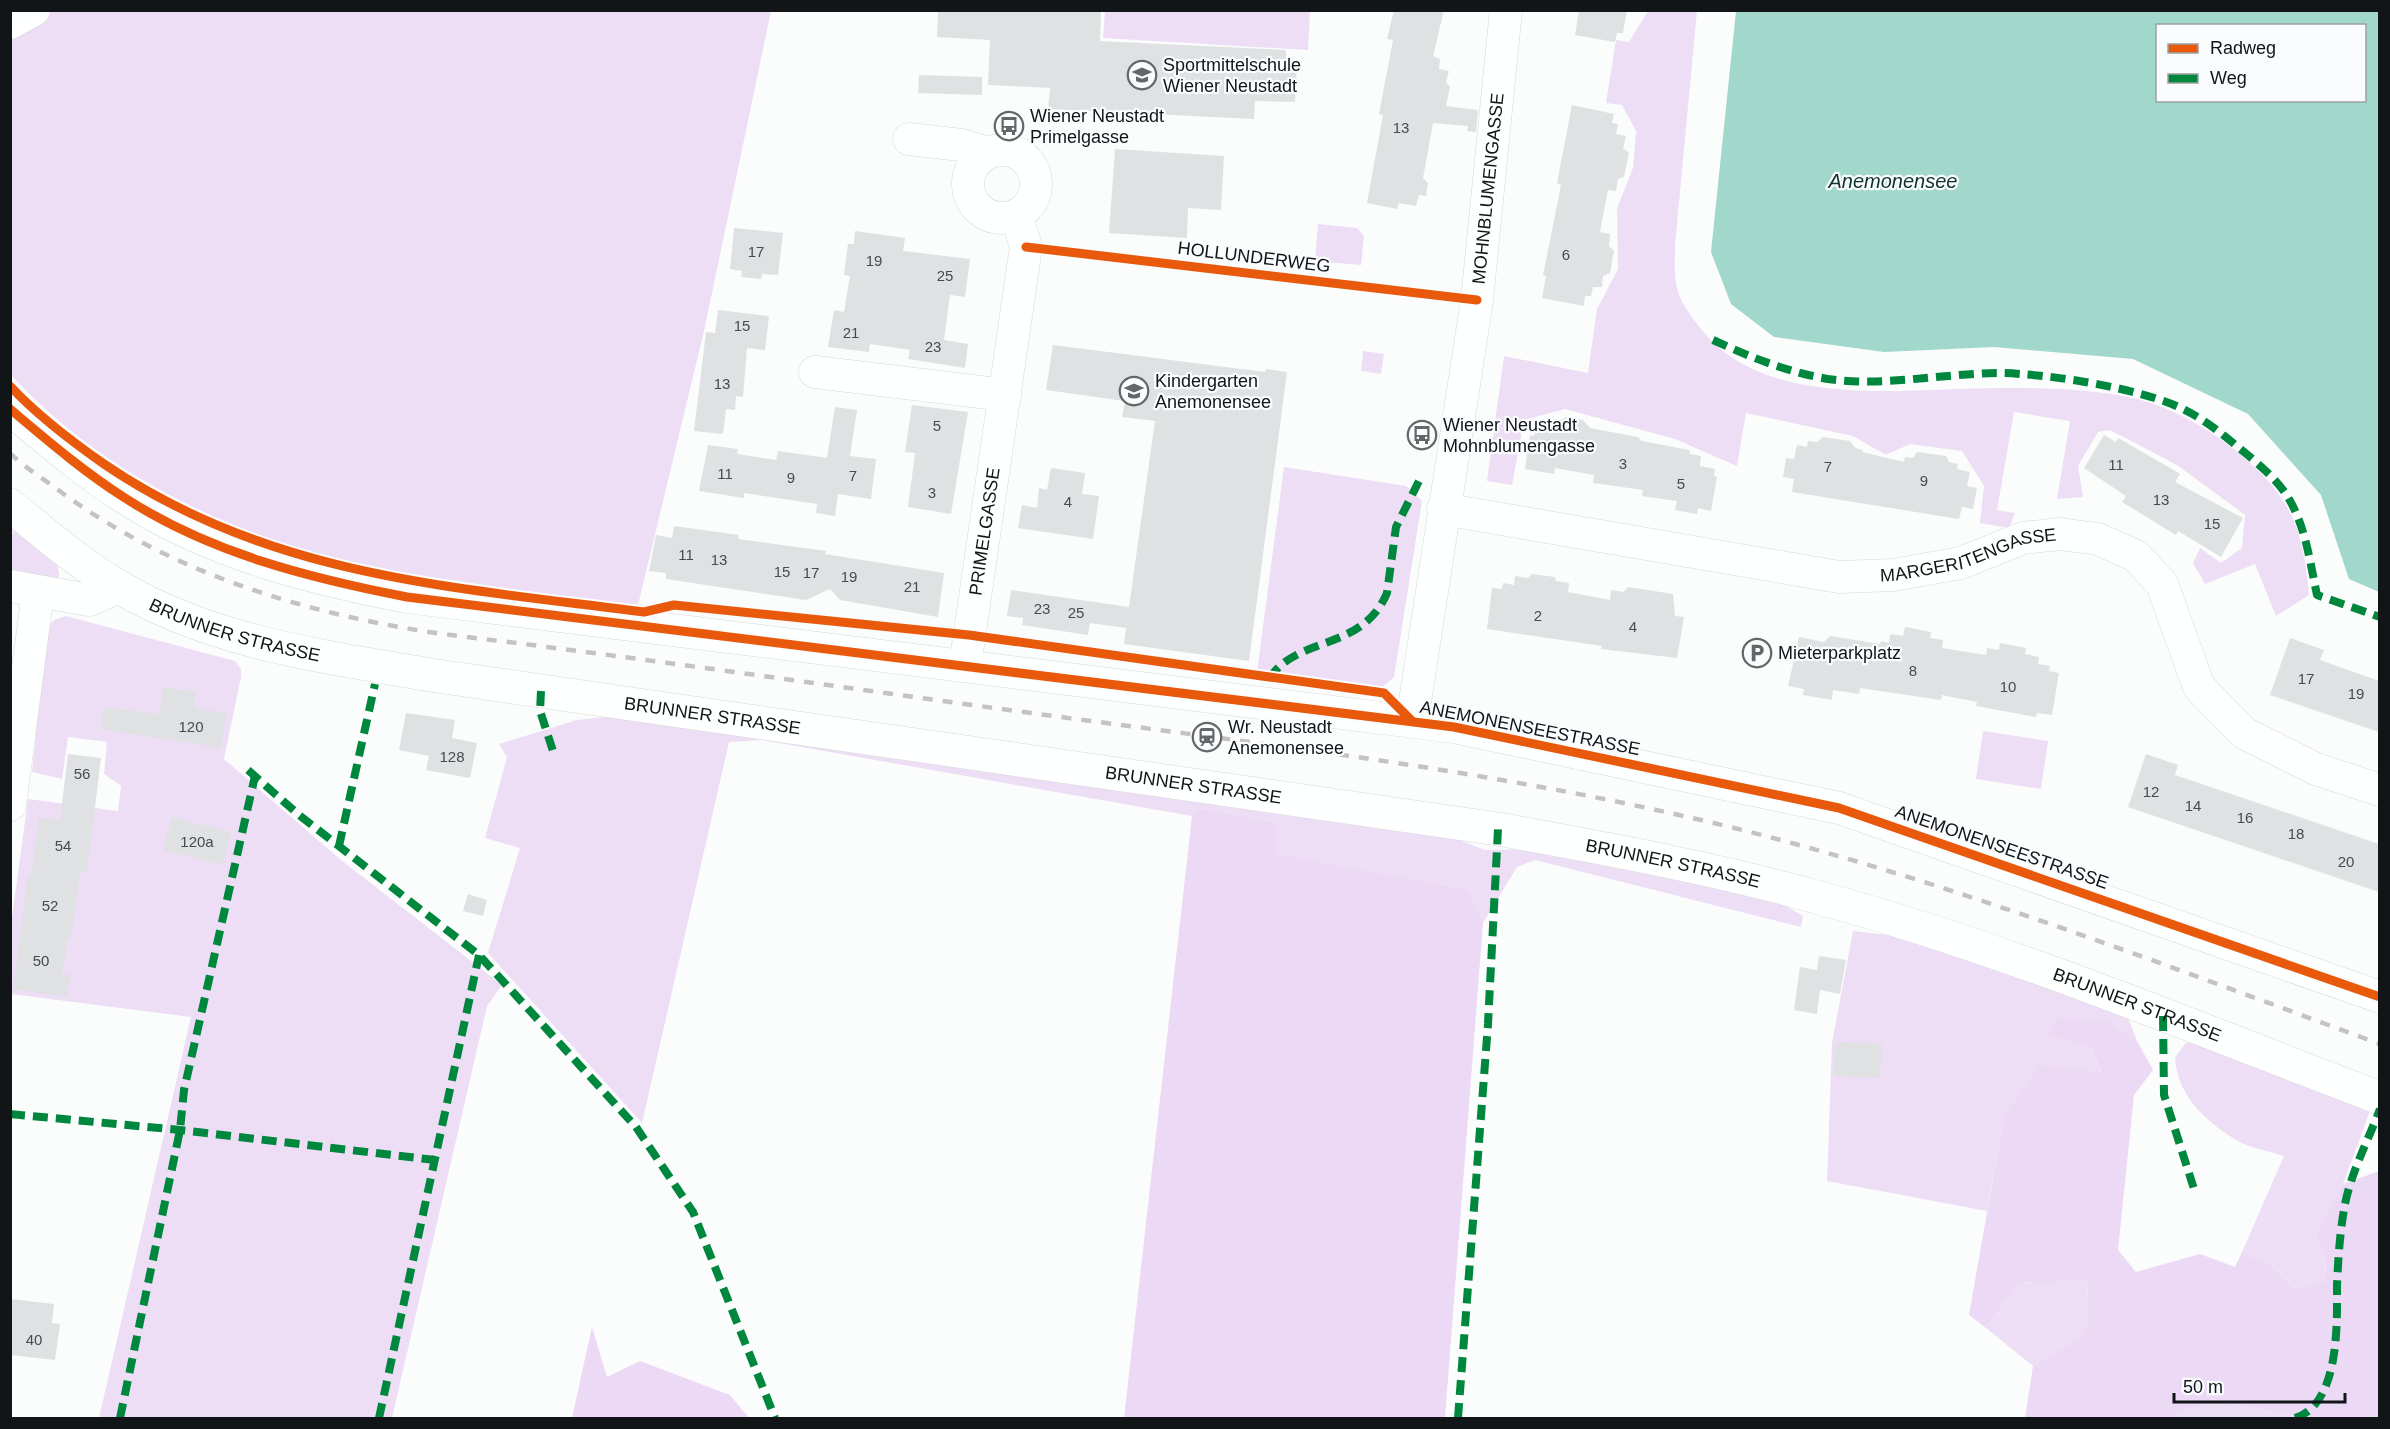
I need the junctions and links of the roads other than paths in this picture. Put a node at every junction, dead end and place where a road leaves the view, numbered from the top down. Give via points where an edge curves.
1 (34, 10) edge
2 (1506, 10) edge
3 (10, 23) edge
4 (909, 139) dead end
5 (987, 153) junction
6 (1017, 216) junction
7 (815, 372) dead end
8 (1005, 395) junction
9 (10, 409) edge
10 (10, 505) edge
11 (1443, 509) junction
12 (119, 587) junction
13 (24, 589) edge
14 (964, 666) junction
15 (1412, 721) junction
16 (2379, 790) edge
17 (10, 805) edge
18 (2379, 997) edge
19 (2379, 1098) edge

1 - 3 street
2 - 11 street, MOHNBLUMENGASSE via 1477,300
4 - 5 street via 962,145
5 - 6 street via 1004,150 1021,156 1033,169 1037,187 1031,203
5 - 6 street via 973,165 967,182 971,200 983,213 1000,219
6 - 8 street, PRIMELGASSE via 1026,247
7 - 8 street
8 - 14 street, PRIMELGASSE
9 - 14 street, ANEMONENSEESTRASSE via 69,460 196,536 268,564 340,584 406,597
10 - 12 main road, BRUNNER STRASSE via 72,556
11 - 15 street, MOHNBLUMENGASSE
11 - 16 street, MARGERITENGASSE via 1839,577 1893,575 1961,563 2023,538 2060,534 2098,539 2136,556 2162,584 2199,687 2244,733 2316,769
12 - 13 street via 89,600
12 - 19 main road, BRUNNER STRASSE via 208,627 310,654 436,676 1487,828 1666,860 1821,898 1982,948
13 - 17 street
14 - 15 street, ANEMONENSEESTRASSE
15 - 18 street, ANEMONENSEESTRASSE via 1839,808

